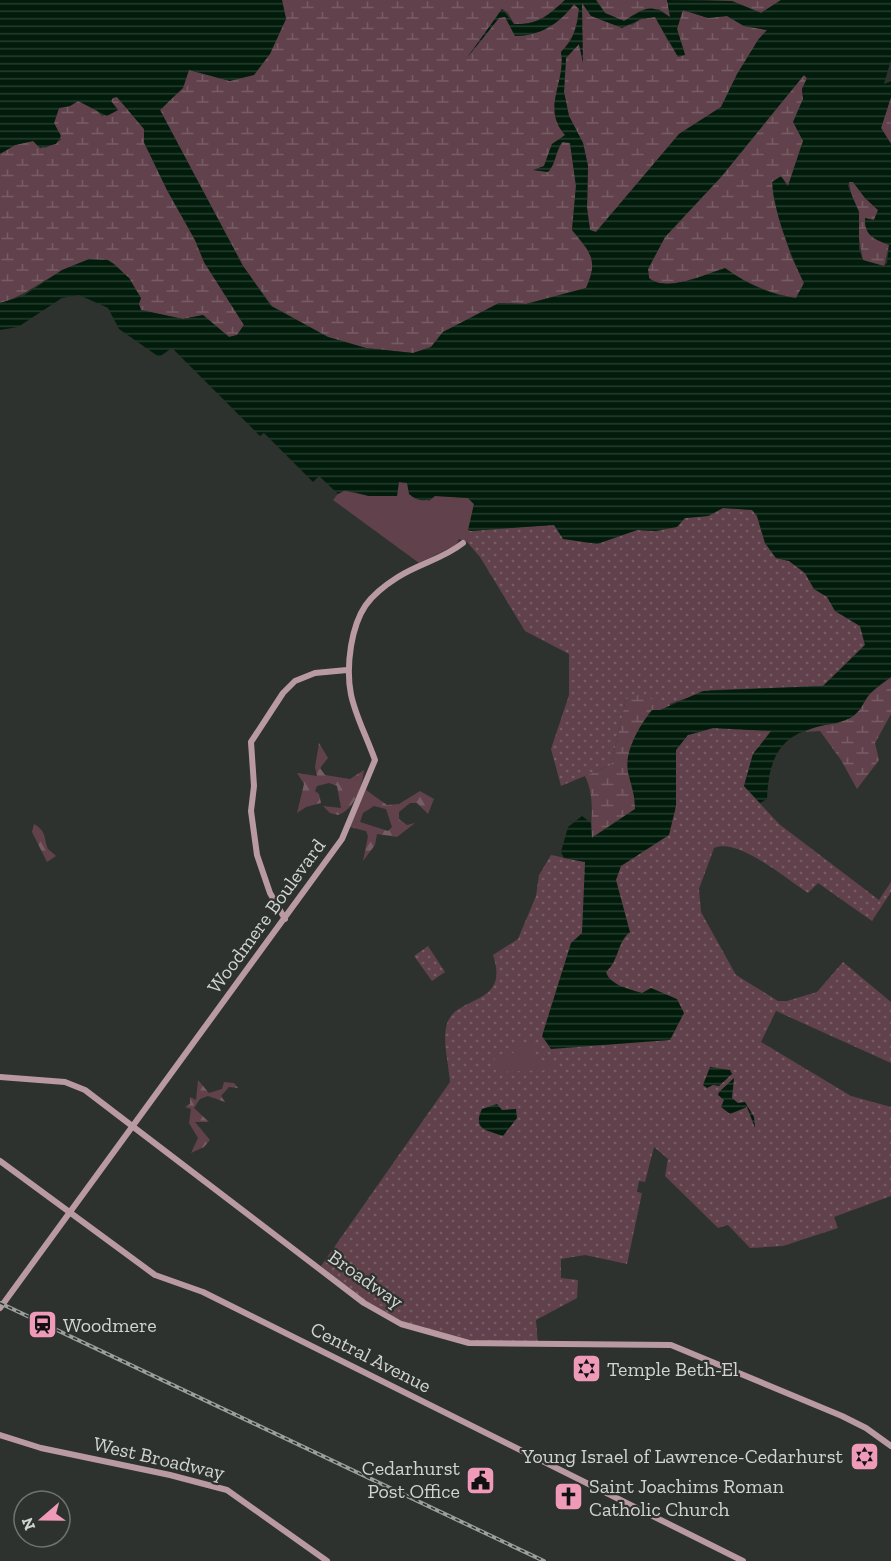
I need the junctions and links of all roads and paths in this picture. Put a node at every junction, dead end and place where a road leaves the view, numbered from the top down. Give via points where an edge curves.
1 (463, 543) dead end
2 (347, 670) junction
3 (285, 919) junction
4 (0, 1077) edge
5 (134, 1126) junction
6 (0, 1161) edge
7 (70, 1213) junction
8 (0, 1308) edge
9 (0, 1435) edge
10 (891, 1446) edge
11 (327, 1561) edge
12 (743, 1561) edge

1 - 2 street, Woodmere Boulevard via 400,576 362,609
2 - 3 street, Woodmere Boulevard via 352,698 375,760 342,839
2 - 3 street via 315,673 296,681 283,693 251,742 251,811 257,855 270,893
3 - 5 street, Woodmere Boulevard
4 - 5 street, Broadway via 73,1084
5 - 7 street, Woodmere Boulevard
5 - 10 street, Broadway via 364,1303 401,1324 469,1343 671,1346 842,1416
6 - 7 street, Central Avenue
7 - 8 street, Woodmere Boulevard
7 - 12 street, Central Avenue via 162,1279 203,1292
9 - 11 street, West Broadway via 41,1448 228,1490

